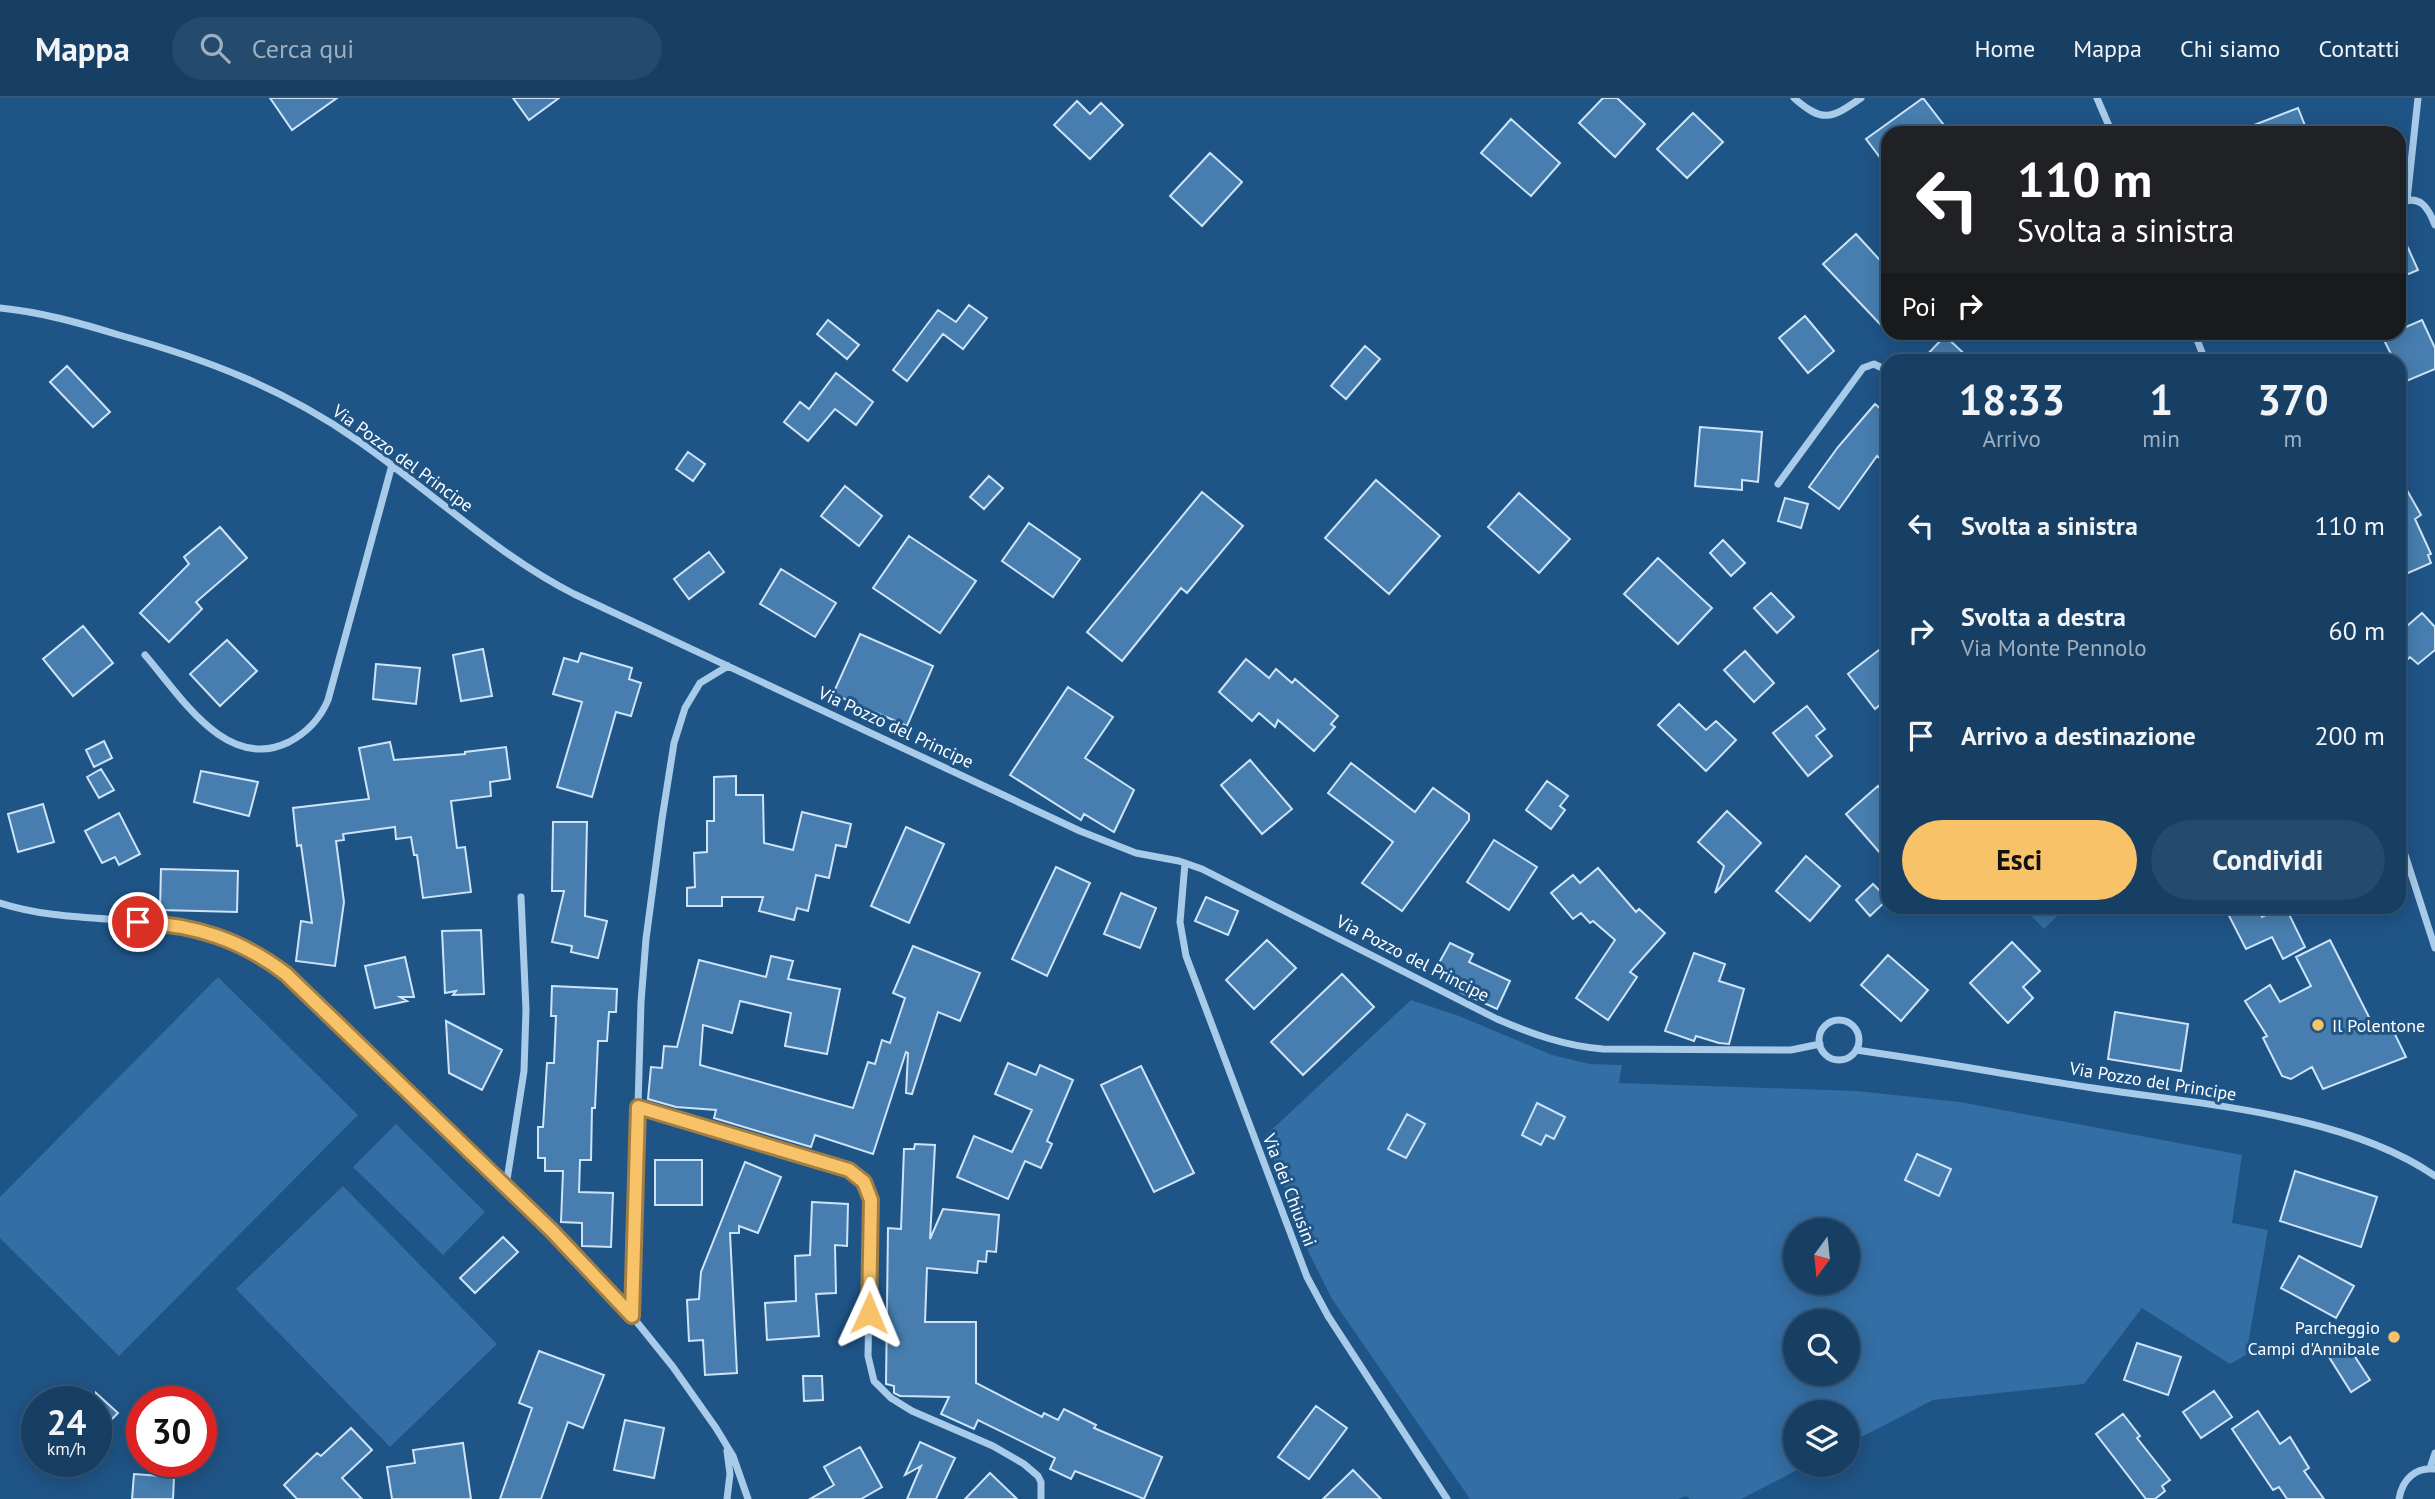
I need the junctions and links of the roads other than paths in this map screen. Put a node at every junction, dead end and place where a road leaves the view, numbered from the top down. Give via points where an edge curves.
1 (1794, 98) edge
2 (1861, 98) edge
3 (2097, 98) edge
4 (2418, 98) edge
5 (2109, 126) edge
6 (2406, 181) edge
7 (2406, 202) edge
8 (2435, 225) edge
9 (0, 307) edge
10 (1881, 368) edge
11 (392, 465) junction
12 (1778, 484) dead end
13 (145, 655) dead end
14 (728, 666) junction
15 (2406, 858) edge
16 (1185, 863) junction
17 (521, 897) dead end
18 (0, 903) edge
19 (2435, 948) edge
20 (1820, 1044) junction
21 (1856, 1050) junction
22 (638, 1107) junction
23 (2435, 1176) edge
24 (506, 1186) junction
25 (632, 1316) junction
26 (716, 1428) junction
27 (2435, 1453) edge
28 (2433, 1468) edge
29 (727, 1499) edge
30 (748, 1499) edge
31 (1041, 1499) edge
32 (1447, 1499) edge
33 (2399, 1499) edge

1 - 2 street via 1824,117
3 - 5 street
4 - 6 street
7 - 8 street via 2422,203
9 - 11 street, Via Pozzo del Principe via 86,325 234,372 321,416
10 - 12 street via 1874,364 1863,368
11 - 13 street via 328,700 306,731 267,750 227,741 202,721
11 - 14 street, Via Pozzo del Principe via 542,576
14 - 16 street, Via Pozzo del Principe via 1080,831 1136,853
14 - 22 street via 694,690 674,743 646,939
15 - 19 street
16 - 20 street, Via Pozzo del Principe via 1497,1018 1554,1041 1603,1049 1791,1050
16 - 32 street, Via dei Chiusini via 1180,928 1186,956 1298,1256 1328,1316
17 - 24 street via 524,1071
18 - 24 street via 50,915 183,927 226,938 256,953 315,1000
20 - 21 street via 1833,1059 1846,1058
20 - 21 street via 1824,1027 1841,1020 1857,1031
21 - 23 street, Via Pozzo del Principe via 2305,1123 2370,1143
22 - 25 street
22 - 31 street via 840,1167 860,1177 871,1200 868,1356 874,1381 905,1407 1024,1464 1041,1482
24 - 25 street
25 - 26 street
26 - 29 street via 728,1456
26 - 30 street via 733,1456
27 - 28 street
28 - 33 street via 2412,1474

